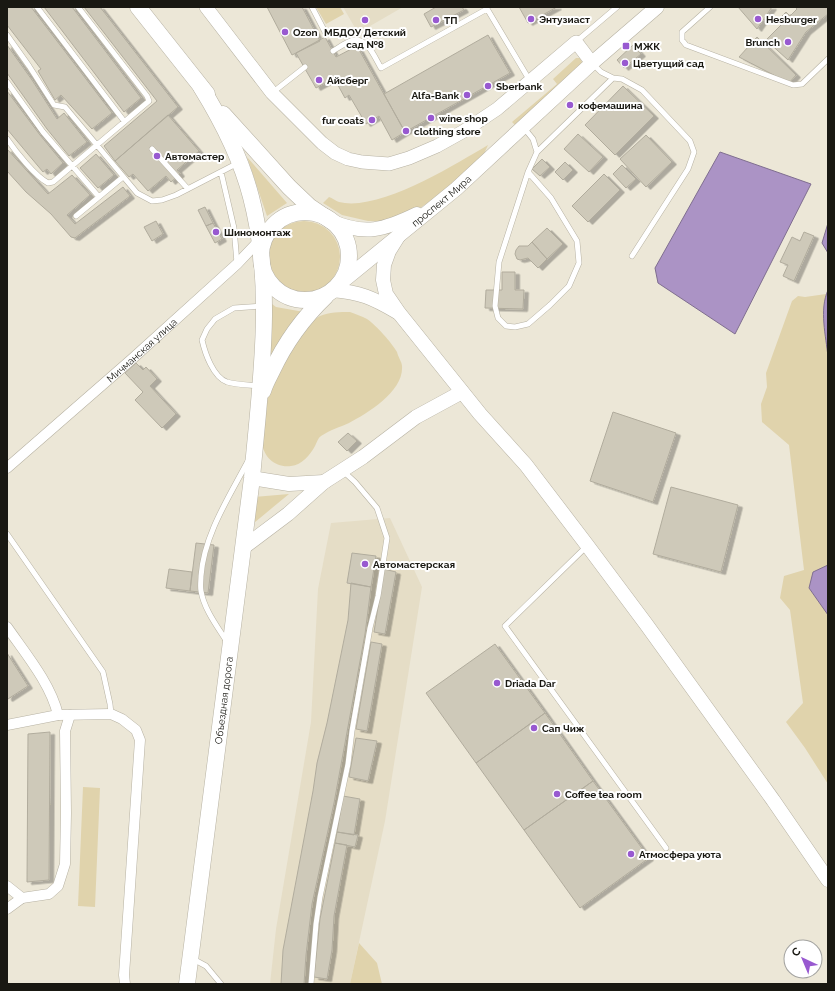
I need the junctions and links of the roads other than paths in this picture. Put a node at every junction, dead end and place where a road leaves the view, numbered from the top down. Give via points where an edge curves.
1 (37, 7) edge
2 (78, 7) edge
3 (138, 7) edge
4 (206, 7) edge
5 (312, 7) edge
6 (617, 7) edge
7 (657, 7) edge
8 (710, 7) edge
9 (487, 8) edge
10 (324, 32) dead end
11 (7, 35) edge
12 (576, 42) junction
13 (333, 51) dead end
14 (828, 59) edge
15 (592, 63) junction
16 (305, 67) dead end
17 (613, 78) junction
18 (7, 82) edge
19 (530, 82) junction
20 (201, 87) junction
21 (272, 93) junction
22 (124, 121) junction
23 (523, 127) junction
24 (7, 140) edge
25 (96, 145) junction
26 (152, 149) dead end
27 (537, 152) junction
28 (240, 162) junction
29 (71, 166) junction
30 (221, 172) junction
31 (528, 172) junction
32 (123, 177) junction
33 (188, 189) junction
34 (456, 189) junction
35 (98, 197) junction
36 (76, 216) dead end
37 (331, 221) junction
38 (272, 227) junction
39 (399, 235) junction
40 (259, 241) junction
41 (632, 256) dead end
42 (261, 263) junction
43 (237, 264) junction
44 (332, 290) junction
45 (264, 306) junction
46 (399, 313) junction
47 (260, 386) junction
48 (462, 392) junction
49 (258, 416) junction
50 (254, 450) junction
51 (9, 463) edge
52 (343, 471) junction
53 (252, 478) junction
54 (324, 482) junction
55 (7, 534) edge
56 (587, 545) junction
57 (244, 547) junction
58 (7, 627) edge
59 (230, 649) junction
60 (111, 714) junction
61 (58, 715) junction
62 (70, 715) junction
63 (7, 725) edge
64 (666, 848) dead end
65 (828, 880) edge
66 (7, 886) edge
67 (22, 898) junction
68 (7, 909) edge
69 (190, 957) junction
70 (125, 984) edge
71 (187, 984) edge
72 (220, 984) edge
73 (310, 984) edge

1 - 22 lane
2 - 22 lane via 149,98 149,101
3 - 20 main road
4 - 21 street
5 - 10 lane
6 - 12 lane
7 - 15 main road, проспект Мира
8 - 14 lane via 682,32 682,40 686,45 793,85 802,84
9 - 13 lane via 381,68 363,42 353,40
9 - 19 lane
11 - 25 lane via 54,105 65,107
12 - 15 street
12 - 19 street
15 - 17 lane via 601,72
15 - 23 main road, проспект Мира
16 - 21 lane
17 - 27 lane
17 - 41 lane via 622,79 642,90 690,141 694,152 688,169
18 - 29 lane
19 - 21 street via 497,109 464,131 430,149 389,164 355,161 335,153
20 - 28 main road
20 - 37 main road via 289,187 309,206
22 - 25 lane
23 - 27 lane via 533,139
23 - 34 main road, проспект Мира
24 - 29 lane via 48,183 53,182
25 - 29 lane
25 - 32 lane
26 - 33 lane
27 - 31 lane
28 - 30 lane
28 - 40 main road via 251,196
29 - 35 lane
30 - 33 lane
30 - 43 lane via 234,228
31 - 31 lane via 499,262 495,306 498,318 506,326 528,324 550,305 569,286 578,263 577,241 551,198
32 - 33 lane via 138,193 152,201 162,200
32 - 35 lane
34 - 37 main road via 421,211 388,226 359,230 346,228
34 - 39 main road, проспект Мира
35 - 36 lane
37 - 38 main road via 321,215 299,213 289,215
37 - 44 main road via 344,236 348,257 342,279
38 - 40 street, Мичманская улица
38 - 42 main road via 262,246
39 - 44 main road, проспект Мира
39 - 46 main road via 386,258 383,280 386,294
40 - 42 main road
40 - 43 street, Мичманская улица
42 - 44 main road via 273,288 288,297 297,300 316,299
42 - 45 main road
43 - 51 street, Мичманская улица via 132,359
44 - 46 main road via 355,292
44 - 49 main road, проспект Мира via 305,319 277,361 264,387
45 - 47 main road
45 - 47 lane via 234,308 214,319 202,340 210,364 223,379 227,382
46 - 48 main road
47 - 49 main road
48 - 52 main road via 416,417
48 - 56 main road via 526,465
49 - 50 main road, Объездная дорога
50 - 53 main road, Объездная дорога
50 - 59 lane via 206,546 201,572 200,589 204,604
52 - 54 main road
52 - 73 lane via 378,508 387,538 348,764 320,897
53 - 54 main road via 289,484
53 - 57 main road, Объездная дорога
54 - 57 main road via 288,514
55 - 60 lane via 103,672
56 - 64 lane via 505,626
56 - 65 main road via 773,800
57 - 59 main road, Объездная дорога
58 - 61 street via 48,688 55,701
59 - 69 main road, Объездная дорога
60 - 62 street
60 - 70 street via 136,730 140,740
61 - 62 street
61 - 63 street
62 - 67 street via 65,731 65,864 58,886 49,894
66 - 67 street
67 - 68 street
69 - 71 main road, Объездная дорога
69 - 72 lane via 206,966

